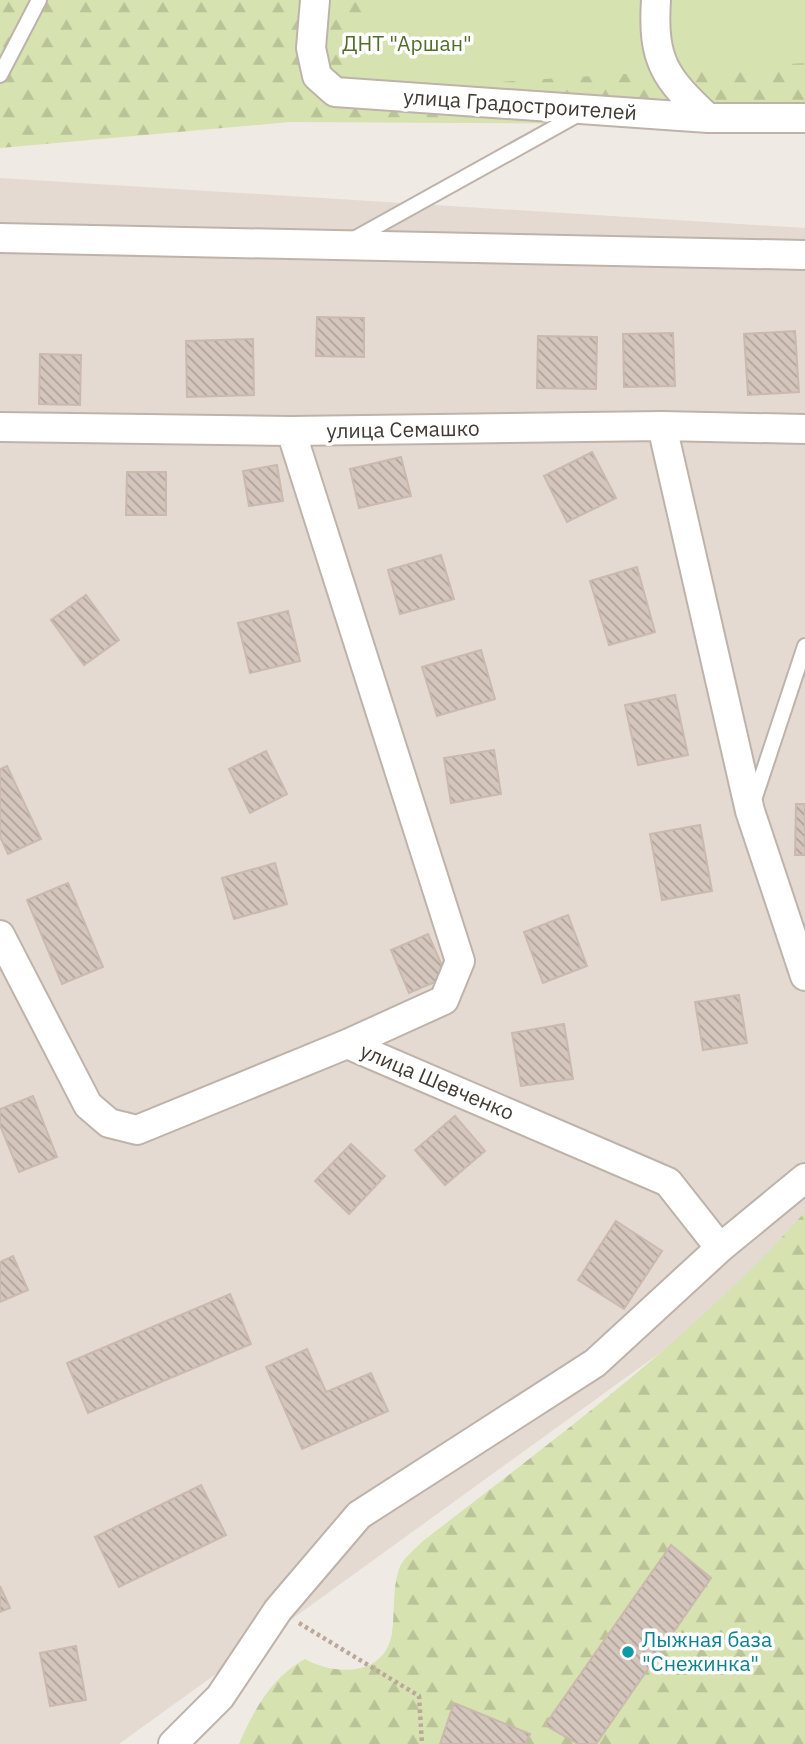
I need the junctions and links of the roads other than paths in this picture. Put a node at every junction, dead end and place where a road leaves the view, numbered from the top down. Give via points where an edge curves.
1 (39, 0) edge
2 (315, 0) edge
3 (656, 0) edge
4 (0, 75) edge
5 (586, 110) junction
6 (708, 118) junction
7 (805, 118) edge
8 (0, 237) edge
9 (343, 245) junction
10 (805, 256) edge
11 (662, 426) junction
12 (0, 427) edge
13 (805, 429) edge
14 (292, 431) junction
15 (805, 646) edge
16 (750, 811) junction
17 (0, 935) edge
18 (805, 976) edge
19 (347, 1044) junction
20 (805, 1178) edge
21 (720, 1248) junction
22 (173, 1744) edge

1 - 4 lane
2 - 5 street, улица Градостроителей via 311,48 317,76 335,92
3 - 6 street via 658,55 675,87
5 - 6 street, улица Градостроителей
5 - 9 lane
6 - 7 street, улица Градостроителей
8 - 9 street
9 - 10 street
11 - 13 street, улица Семашко
11 - 14 street, улица Семашко
11 - 16 street
12 - 14 street, улица Семашко
14 - 19 street via 460,961 444,1000
15 - 16 lane
16 - 18 street
17 - 19 street, улица Шевченко via 88,1105 109,1123 137,1130
19 - 21 street, улица Шевченко via 668,1182
20 - 21 street
21 - 22 street via 595,1363 359,1515 278,1610 220,1697

